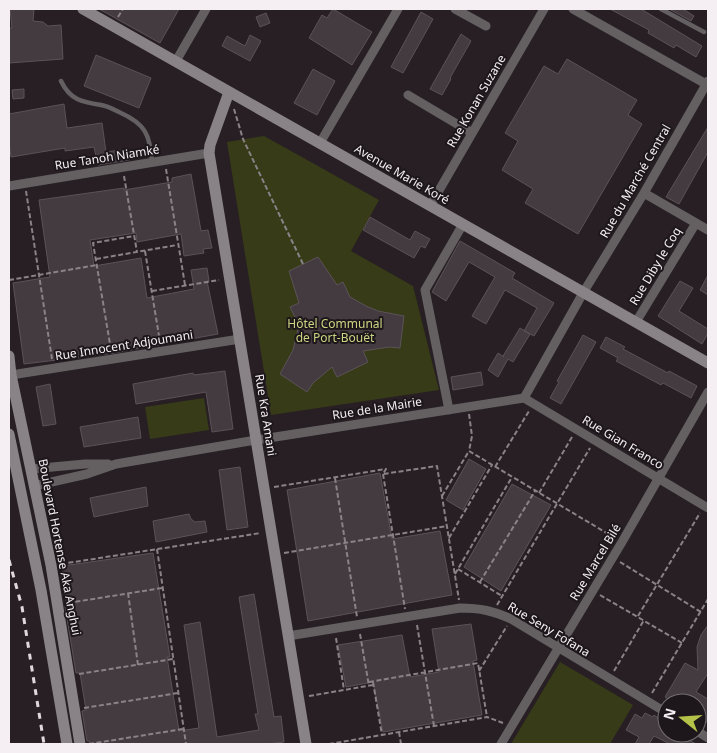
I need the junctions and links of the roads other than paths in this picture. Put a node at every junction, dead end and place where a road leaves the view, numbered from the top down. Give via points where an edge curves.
1 (83, 9) edge
2 (206, 9) edge
3 (398, 9) edge
4 (455, 9) edge
5 (544, 9) edge
6 (573, 9) edge
7 (664, 10) edge
8 (586, 12) edge
9 (486, 26) dead end
10 (704, 32) dead end
11 (176, 61) junction
12 (61, 81) dead end
13 (707, 82) edge
14 (229, 92) junction
15 (408, 95) dead end
16 (472, 133) junction
17 (320, 143) junction
18 (209, 153) junction
19 (152, 162) junction
20 (9, 186) edge
21 (644, 193) junction
22 (430, 206) junction
23 (696, 223) junction
24 (462, 224) junction
25 (708, 230) edge
26 (583, 293) junction
27 (636, 322) junction
28 (240, 339) junction
29 (9, 356) edge
30 (708, 363) edge
31 (11, 375) junction
32 (708, 392) edge
33 (524, 398) junction
34 (449, 410) junction
35 (9, 434) edge
36 (256, 440) junction
37 (116, 464) junction
38 (31, 469) junction
39 (659, 478) junction
40 (34, 486) junction
41 (706, 507) edge
42 (288, 636) junction
43 (558, 648) junction
44 (657, 708) edge
45 (67, 744) edge
46 (80, 744) edge
47 (306, 744) edge
48 (501, 744) edge

1 - 11 main road, Avenue Marie Koré
2 - 11 street
3 - 17 street
4 - 9 street
5 - 16 street, Rue Konan Suzane
6 - 8 street
7 - 10 lane
8 - 13 street
11 - 14 main road, Avenue Marie Koré
12 - 19 lane via 65,90 82,102 107,106 132,117 142,126 150,141
13 - 21 street, Rue du Marché Central
14 - 17 main road, Avenue Marie Koré
14 - 18 main road, Rue Kra Amani
15 - 16 street
16 - 22 street, Rue Konan Suzane
17 - 22 main road, Avenue Marie Koré
18 - 19 street, Rue Tanoh Niamké
18 - 28 main road, Rue Kra Amani
19 - 20 street, Rue Tanoh Niamké
21 - 23 street
21 - 26 street, Rue du Marché Central
22 - 24 main road, Avenue Marie Koré
23 - 25 street
23 - 27 street, Rue Diby le Coq
24 - 26 main road, Avenue Marie Koré
24 - 34 street via 425,290
26 - 27 main road, Avenue Marie Koré
26 - 33 street
27 - 30 main road, Avenue Marie Koré
28 - 31 street, Rue Innocent Adjoumani
28 - 36 main road, Rue Kra Amani
29 - 31 main road, Boulevard Hortense Aka Anghui
31 - 38 main road, Boulevard Hortense Aka Anghui
32 - 39 street, Rue Marcel Bilé
33 - 34 street, Rue de la Mairie
33 - 39 street, Rue Gian Franco
34 - 36 street, Rue de la Mairie
35 - 45 main road via 42,590
36 - 37 street, Rue de la Mairie
36 - 42 main road, Rue Kra Amani
37 - 38 street, Rue de la Mairie
37 - 40 street, Rue de la Mairie
38 - 40 main road, Boulevard Hortense Aka Anghui
39 - 41 street, Rue Gian Franco
39 - 43 street, Rue Marcel Bilé
40 - 46 main road, Boulevard Hortense Aka Anghui via 58,604
42 - 43 street, Rue Seny Fofana via 460,608 478,608 511,619
42 - 47 main road, Rue Kra Amani
43 - 44 street, Rue Seny Fofana
43 - 48 street, Rue Marcel Bilé

